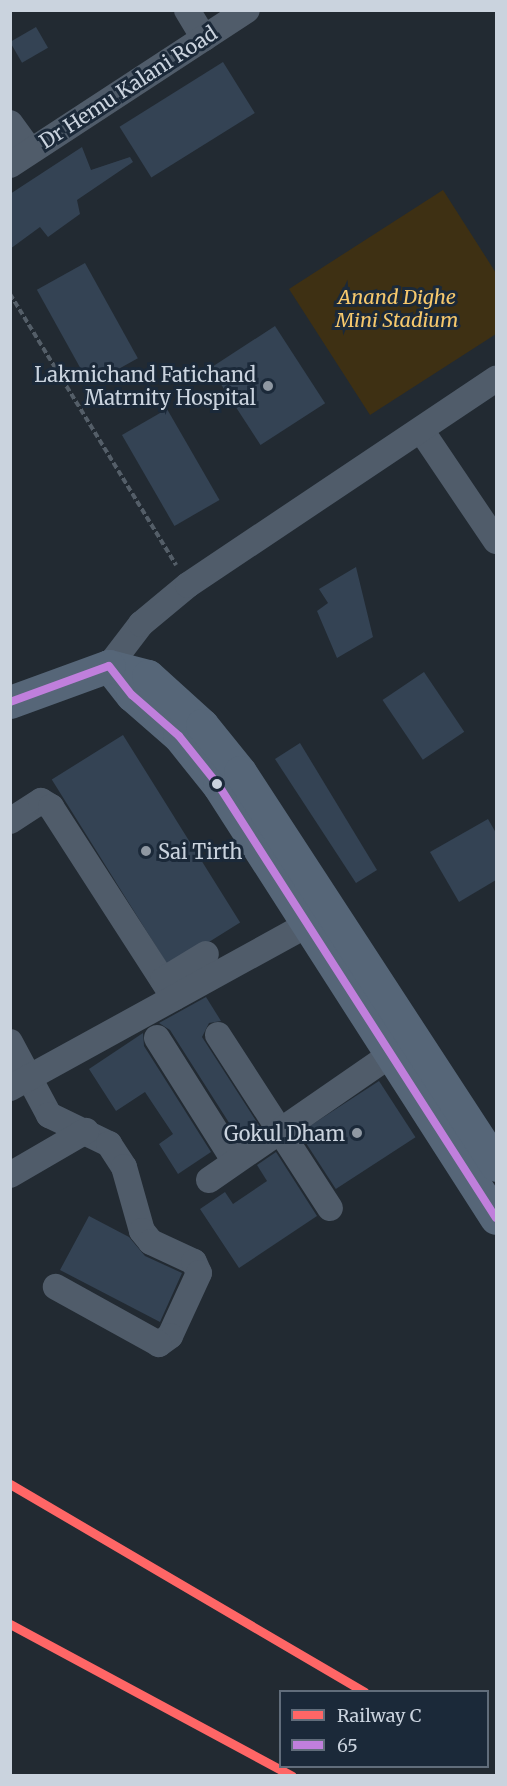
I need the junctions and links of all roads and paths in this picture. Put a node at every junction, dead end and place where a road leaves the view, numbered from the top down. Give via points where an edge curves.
1 (187, 10) edge
2 (247, 10) edge
3 (204, 38) junction
4 (10, 123) edge
5 (20, 158) edge
6 (10, 294) edge
7 (496, 379) edge
8 (421, 430) junction
9 (496, 540) edge
10 (188, 585) junction
11 (109, 666) junction
12 (10, 702) edge
13 (10, 820) edge
14 (319, 918) junction
15 (206, 954) dead end
16 (168, 989) junction
17 (218, 1035) dead end
18 (157, 1038) dead end
19 (10, 1042) edge
20 (402, 1047) junction
21 (19, 1083) edge
22 (425, 1083) junction
23 (86, 1131) junction
24 (280, 1131) junction
25 (235, 1162) junction
26 (496, 1165) edge
27 (10, 1175) edge
28 (209, 1180) dead end
29 (330, 1208) dead end
30 (496, 1218) edge
31 (56, 1287) dead end

1 - 3 street
2 - 3 street, Dr Hemu Kalani Road
3 - 5 street, Dr Hemu Kalani Road
4 - 5 street
6 - 10 path
7 - 8 street
8 - 9 street
8 - 10 street
10 - 11 street via 141,624
11 - 12 main road
11 - 14 main road via 132,695 230,779
13 - 16 street via 41,801 51,807
14 - 16 street
14 - 20 main road
15 - 16 street
16 - 21 street
17 - 24 street
18 - 25 street
19 - 21 street
20 - 22 main road
20 - 24 street
21 - 23 street via 49,1115
22 - 26 main road
22 - 30 main road
23 - 27 street
23 - 31 street via 109,1144 124,1167 142,1231 151,1242 194,1262 198,1279 170,1336 159,1344
24 - 25 street
24 - 29 street
25 - 28 street

